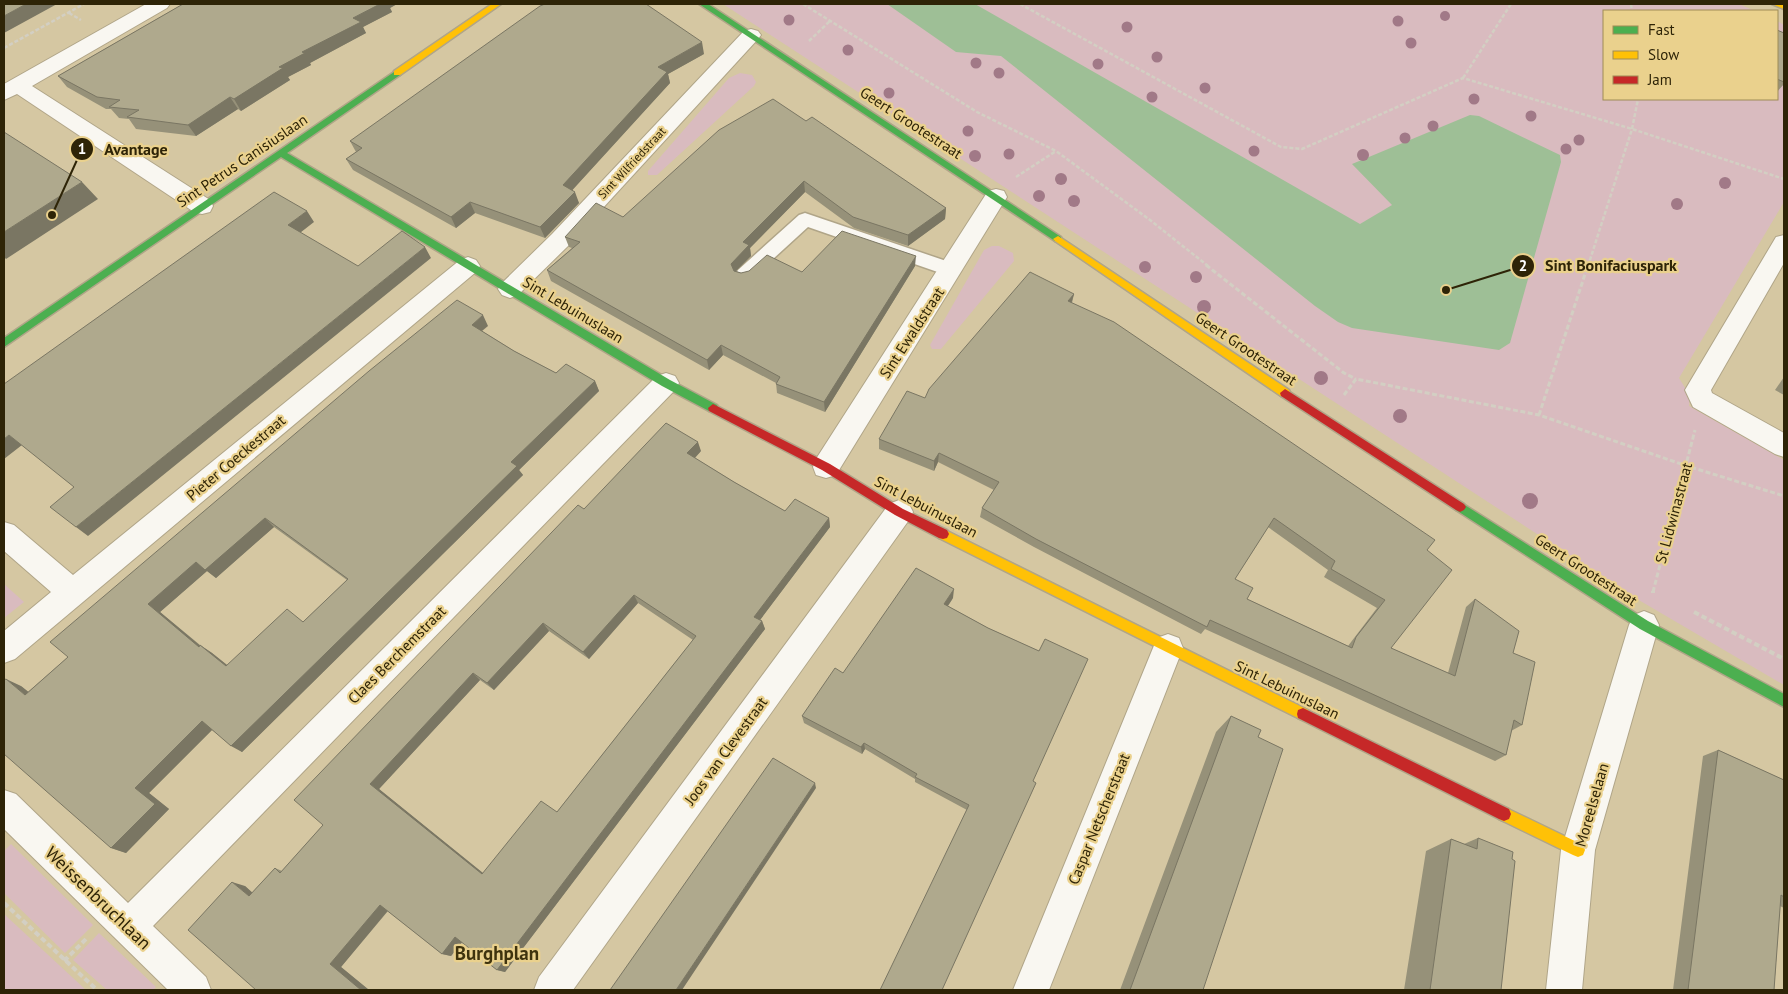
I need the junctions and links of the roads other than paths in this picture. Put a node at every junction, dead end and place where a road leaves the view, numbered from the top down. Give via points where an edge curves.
1 (160, 4) edge
2 (497, 4) edge
3 (703, 4) edge
4 (1776, 4) edge
5 (1784, 8) edge
6 (751, 35) junction
7 (10, 89) edge
8 (280, 153) junction
9 (993, 195) junction
10 (202, 206) junction
11 (1784, 243) edge
12 (468, 266) junction
13 (952, 270) junction
14 (744, 275) edge
15 (510, 289) junction
16 (8, 335) edge
17 (666, 383) junction
18 (1784, 446) edge
19 (826, 467) junction
20 (899, 512) junction
21 (4, 534) edge
22 (72, 592) junction
23 (1644, 625) junction
24 (1168, 648) junction
25 (4, 649) edge
26 (1784, 701) edge
27 (4, 806) edge
28 (1578, 850) junction
29 (128, 927) junction
30 (193, 990) edge
31 (552, 990) edge
32 (1031, 990) edge
33 (1564, 990) edge

1 - 7 street
2 - 8 street, Sint Petrus Canisiuslaan
3 - 6 street, Geert Grootestraat
4 - 5 street
6 - 9 street, Geert Grootestraat
6 - 15 street, Sint Wilfriedstraat via 560,240
7 - 10 street
8 - 10 street, Sint Petrus Canisiuslaan
8 - 12 street, Sint Lebuinuslaan
9 - 13 street, Sint Ewaldstraat
9 - 23 street, Geert Grootestraat via 1323,420
10 - 16 street, Sint Petrus Canisiuslaan
11 - 18 street via 1703,389
12 - 15 street, Sint Lebuinuslaan
12 - 22 street, Pieter Coeckestraat
13 - 14 lane via 805,219
13 - 19 street, Sint Ewaldstraat
15 - 17 street, Sint Lebuinuslaan
17 - 19 street, Sint Lebuinuslaan
17 - 29 street, Claes Berchemstraat
19 - 20 street, Sint Lebuinuslaan
20 - 24 street, Sint Lebuinuslaan
20 - 31 street, Joos van Clevestraat
21 - 22 street
22 - 25 street, Pieter Coeckestraat
23 - 26 street, Geert Grootestraat
23 - 28 street, Moreelselaan
24 - 28 street, Sint Lebuinuslaan
24 - 32 street, Caspar Netscherstraat
27 - 29 street, Weissenbruchlaan
28 - 33 street, Moreelselaan
29 - 30 street, Weissenbruchlaan

